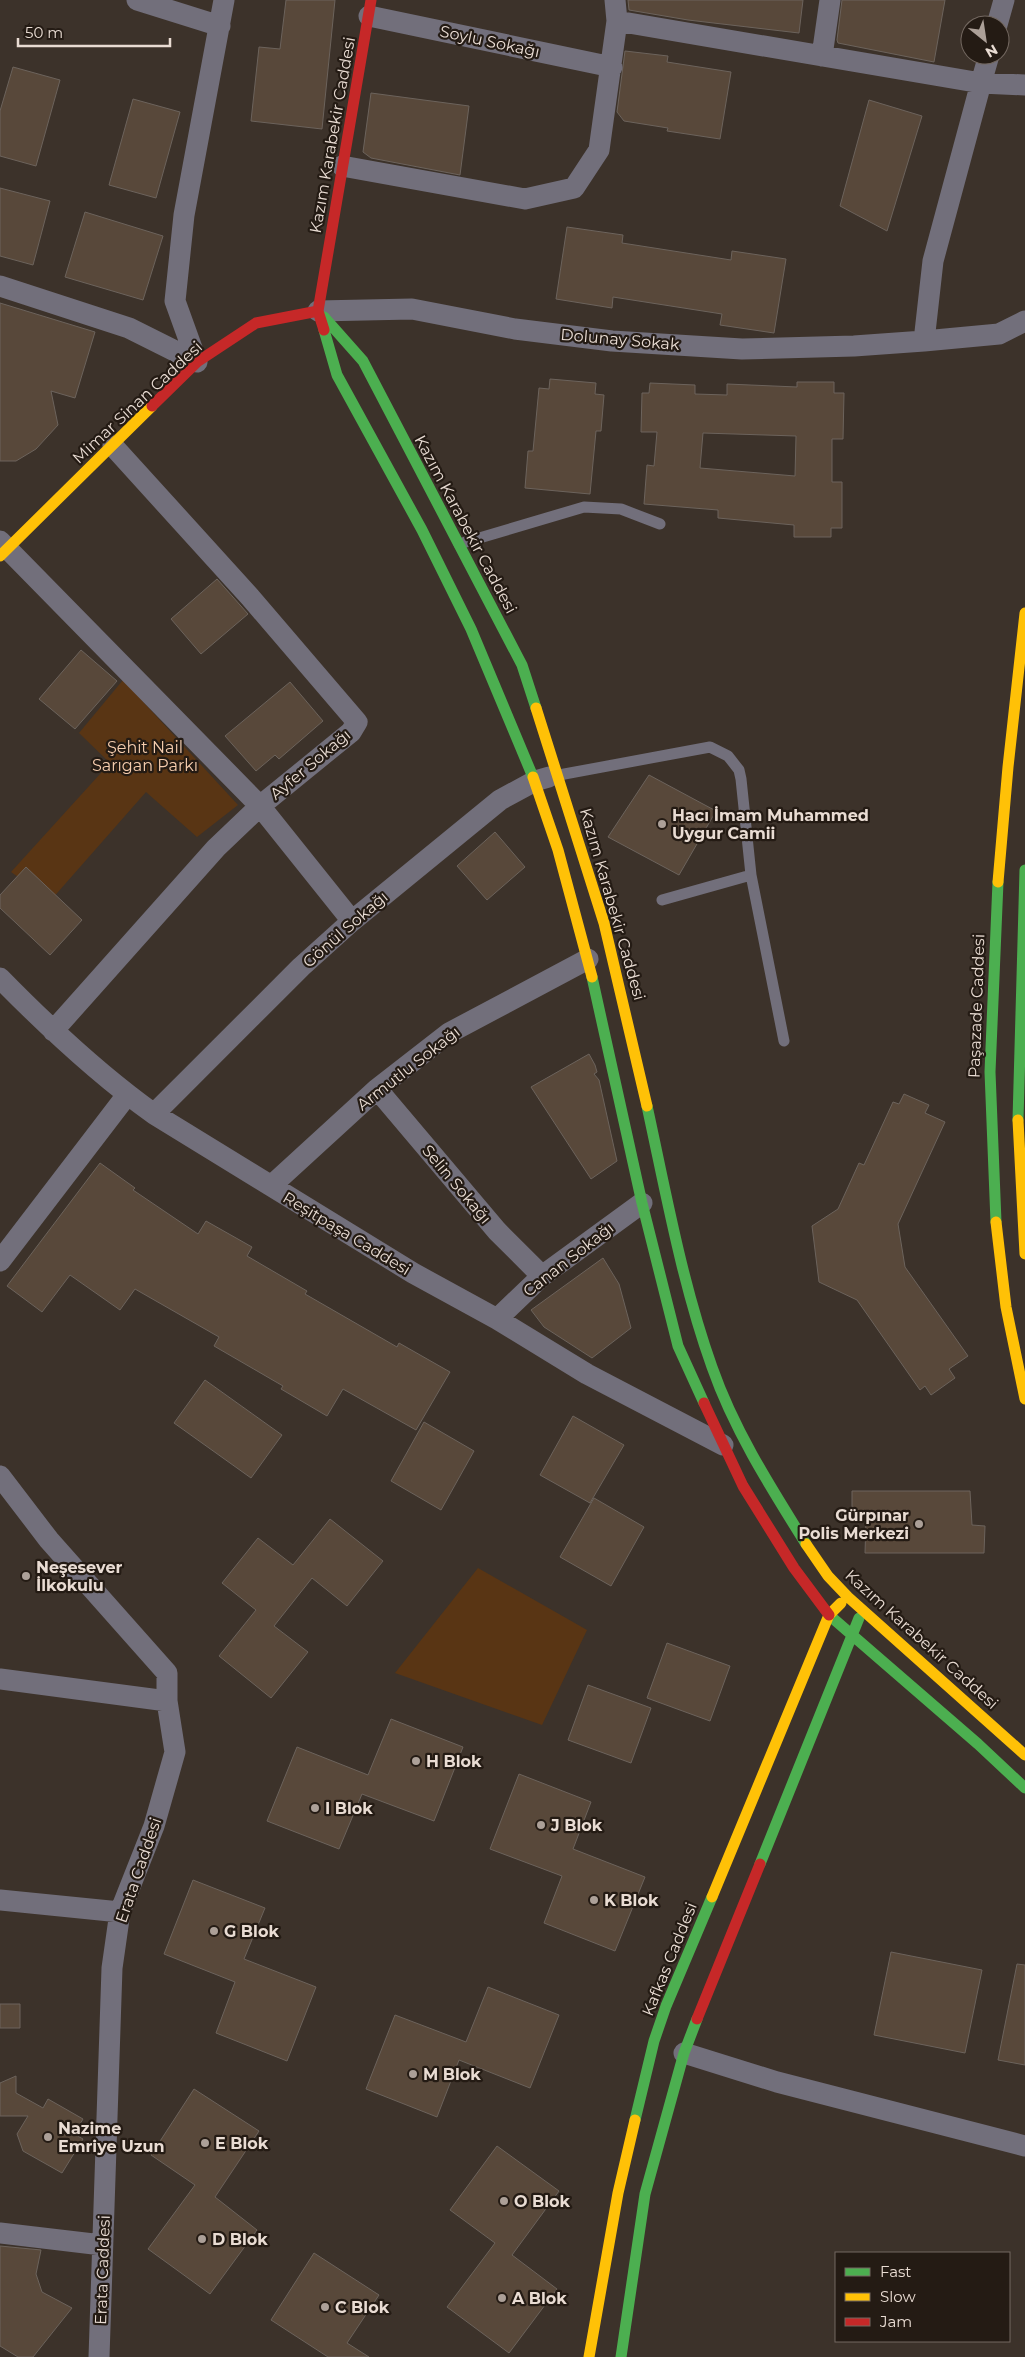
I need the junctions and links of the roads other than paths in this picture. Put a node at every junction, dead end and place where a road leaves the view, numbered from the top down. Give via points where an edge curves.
1 (137, 0) edge
2 (224, 0) edge
3 (615, 0) edge
4 (830, 0) edge
5 (1004, 0) edge
6 (370, 8) edge
7 (1000, 15) edge
8 (617, 22) junction
9 (220, 26) junction
10 (822, 56) junction
11 (986, 65) edge
12 (612, 67) junction
13 (981, 83) junction
14 (1025, 85) edge
15 (342, 166) junction
16 (0, 286) edge
17 (318, 310) junction
18 (1025, 321) edge
19 (924, 341) junction
20 (198, 362) junction
21 (113, 446) junction
22 (660, 524) dead end
23 (459, 544) junction
24 (2, 548) edge
25 (1025, 613) edge
26 (559, 775) junction
27 (535, 781) junction
28 (1004, 804) junction
29 (260, 806) junction
30 (1018, 807) dead end
31 (1025, 870) edge
32 (751, 875) junction
33 (662, 900) dead end
34 (352, 921) junction
35 (588, 959) junction
36 (0, 978) edge
37 (53, 1031) junction
38 (784, 1041) dead end
39 (377, 1090) junction
40 (127, 1094) junction
41 (989, 1106) junction
42 (154, 1114) junction
43 (1021, 1114) edge
44 (271, 1186) junction
45 (642, 1204) junction
46 (1025, 1254) edge
47 (0, 1261) edge
48 (542, 1276) junction
49 (497, 1319) junction
50 (1025, 1399) edge
51 (743, 1437) junction
52 (723, 1445) junction
53 (0, 1476) edge
54 (848, 1597) junction
55 (863, 1610) junction
56 (830, 1615) junction
57 (851, 1634) junction
58 (0, 1679) edge
59 (166, 1701) junction
60 (1025, 1756) edge
61 (1025, 1788) edge
62 (0, 1900) edge
63 (120, 1912) junction
64 (654, 2041) junction
65 (676, 2050) junction
66 (1025, 2146) edge
67 (0, 2233) edge
68 (102, 2245) junction
69 (99, 2357) edge
70 (589, 2357) edge
71 (622, 2357) edge

1 - 9 street
2 - 9 street
3 - 8 street
4 - 10 street
5 - 7 street
6 - 12 street, Soylu Sokağı
6 - 15 street, Kazım Karabekir Caddesi
8 - 10 street
8 - 12 street
9 - 20 street via 184,215 176,300
10 - 13 street
11 - 13 street
12 - 15 street via 599,150 574,188 524,199
13 - 14 street
13 - 19 street via 933,261
15 - 17 street, Kazım Karabekir Caddesi
16 - 20 street via 129,328
17 - 19 street, Dolunay Sokak via 412,309 515,329 742,349
17 - 20 street, Mimar Sinan Caddesi via 256,322
17 - 23 street, Kazım Karabekir Caddesi via 363,361
17 - 27 street via 337,375 422,530 467,621
18 - 19 street, Dolunay Sokak via 999,334
20 - 21 street, Mimar Sinan Caddesi
21 - 24 street, Mimar Sinan Caddesi
21 - 29 street, Ayfer Sokağı via 250,597 357,722 351,732
22 - 23 lane via 621,509 584,507
23 - 26 street, Kazım Karabekir Caddesi via 522,665
24 - 29 street
25 - 28 street, Paşazade Caddesi
26 - 27 street, Gönül Sokağı
26 - 32 lane via 710,747 719,750 734,762 741,779
26 - 51 street, Kazım Karabekir Caddesi via 604,923 683,1271 712,1368
27 - 34 street, Gönül Sokağı via 500,800
27 - 35 street
28 - 30 street
28 - 41 street, Paşazade Caddesi via 992,960
29 - 34 street
29 - 37 street, Ayfer Sokağı via 216,848
31 - 43 street
32 - 33 lane
32 - 38 lane
34 - 42 street, Gönül Sokağı via 300,967
35 - 39 street, Armutlu Sokağı via 449,1033
35 - 45 street
36 - 37 street, Reşitpaşa Caddesi
37 - 40 street, Reşitpaşa Caddesi
39 - 44 street, Armutlu Sokağı
39 - 48 street, Selin Sokağı via 497,1230
40 - 42 street, Reşitpaşa Caddesi
40 - 47 street
41 - 43 street
41 - 50 street, Paşazade Caddesi via 991,1171 1003,1286
42 - 44 street, Reşitpaşa Caddesi
43 - 46 street
44 - 49 street, Reşitpaşa Caddesi via 413,1273
45 - 48 street, Canan Sokağı
45 - 52 street via 678,1346
48 - 49 street, Canan Sokağı
49 - 52 street, Reşitpaşa Caddesi via 587,1374
51 - 52 street
51 - 54 street, Kazım Karabekir Caddesi via 806,1544 828,1576
52 - 56 street via 743,1486 794,1568
53 - 59 street, Erata Caddesi via 49,1540 166,1673
54 - 55 street, Kazım Karabekir Caddesi
54 - 56 street, Kafkas Caddesi
55 - 57 street
55 - 60 street, Kazım Karabekir Caddesi
56 - 57 street
56 - 64 street, Kafkas Caddesi
57 - 61 street
57 - 65 street
58 - 59 street
59 - 63 street, Erata Caddesi via 175,1752 154,1826
62 - 63 street
63 - 68 street, Erata Caddesi via 112,1968
64 - 65 street
64 - 70 street, Kafkas Caddesi via 618,2193
65 - 66 street via 778,2082
65 - 71 street via 646,2194
67 - 68 street
68 - 69 street, Erata Caddesi

